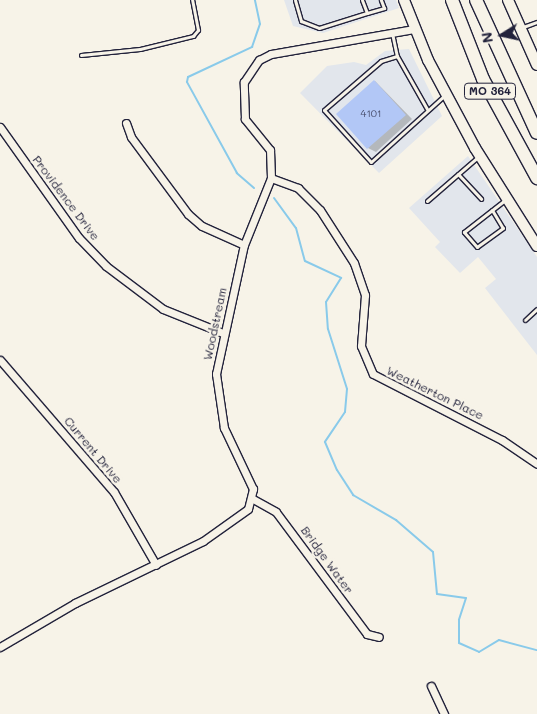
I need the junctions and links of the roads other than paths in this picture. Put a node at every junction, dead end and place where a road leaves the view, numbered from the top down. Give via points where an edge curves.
1 (192, 0) edge
2 (295, 0) edge
3 (362, 0) edge
4 (381, 0) edge
5 (404, 0) edge
6 (452, 0) edge
7 (476, 0) edge
8 (508, 0) edge
9 (367, 14) junction
10 (537, 22) edge
11 (520, 28) junction
12 (414, 29) junction
13 (392, 32) junction
14 (81, 55) dead end
15 (396, 56) junction
16 (537, 65) edge
17 (446, 94) junction
18 (427, 109) junction
19 (126, 122) dead end
20 (0, 127) edge
21 (537, 134) edge
22 (479, 156) junction
23 (458, 174) junction
24 (271, 178) junction
25 (537, 178) edge
26 (481, 199) dead end
27 (506, 200) junction
28 (427, 202) dead end
29 (492, 210) junction
30 (244, 245) junction
31 (537, 246) edge
32 (537, 309) edge
33 (525, 320) dead end
34 (223, 333) junction
35 (0, 360) edge
36 (537, 464) edge
37 (253, 499) junction
38 (156, 564) junction
39 (379, 637) dead end
40 (0, 647) edge
41 (431, 686) dead end
42 (444, 714) edge

1 - 14 lane via 198,30 193,36 140,49
2 - 9 lane via 301,21 311,26 328,26
3 - 9 lane
4 - 9 lane via 384,8
5 - 12 main road
6 - 25 highway, MO 364 via 488,88
7 - 21 highway, MO 364
8 - 11 main road
10 - 11 lane
11 - 16 main road
12 - 13 street, Woodstream
12 - 17 main road
13 - 15 lane
13 - 24 street, Woodstream via 271,54 250,71 242,106 250,126 270,150
15 - 18 lane
15 - 18 lane via 381,61 324,110 371,162
17 - 18 lane
17 - 22 main road
19 - 30 street via 131,137 188,214 202,226
20 - 34 street, Providence Drive via 79,238 106,266 163,309
22 - 23 lane
22 - 27 main road
23 - 26 lane
23 - 28 lane
24 - 30 street, Woodstream
24 - 36 street, Weatherton Place via 298,188 320,210 358,270 366,295 361,346 373,374 494,435
27 - 29 lane
27 - 31 main road
29 - 29 lane via 464,232 477,247 504,228
30 - 34 street, Woodstream
32 - 33 lane
34 - 37 street, Woodstream via 216,374 220,412 250,479
35 - 38 street, Current Drive via 114,492
37 - 38 street via 241,518 225,529
37 - 39 street, Bridge Water via 276,512 367,634
38 - 40 street via 76,602
41 - 42 street

